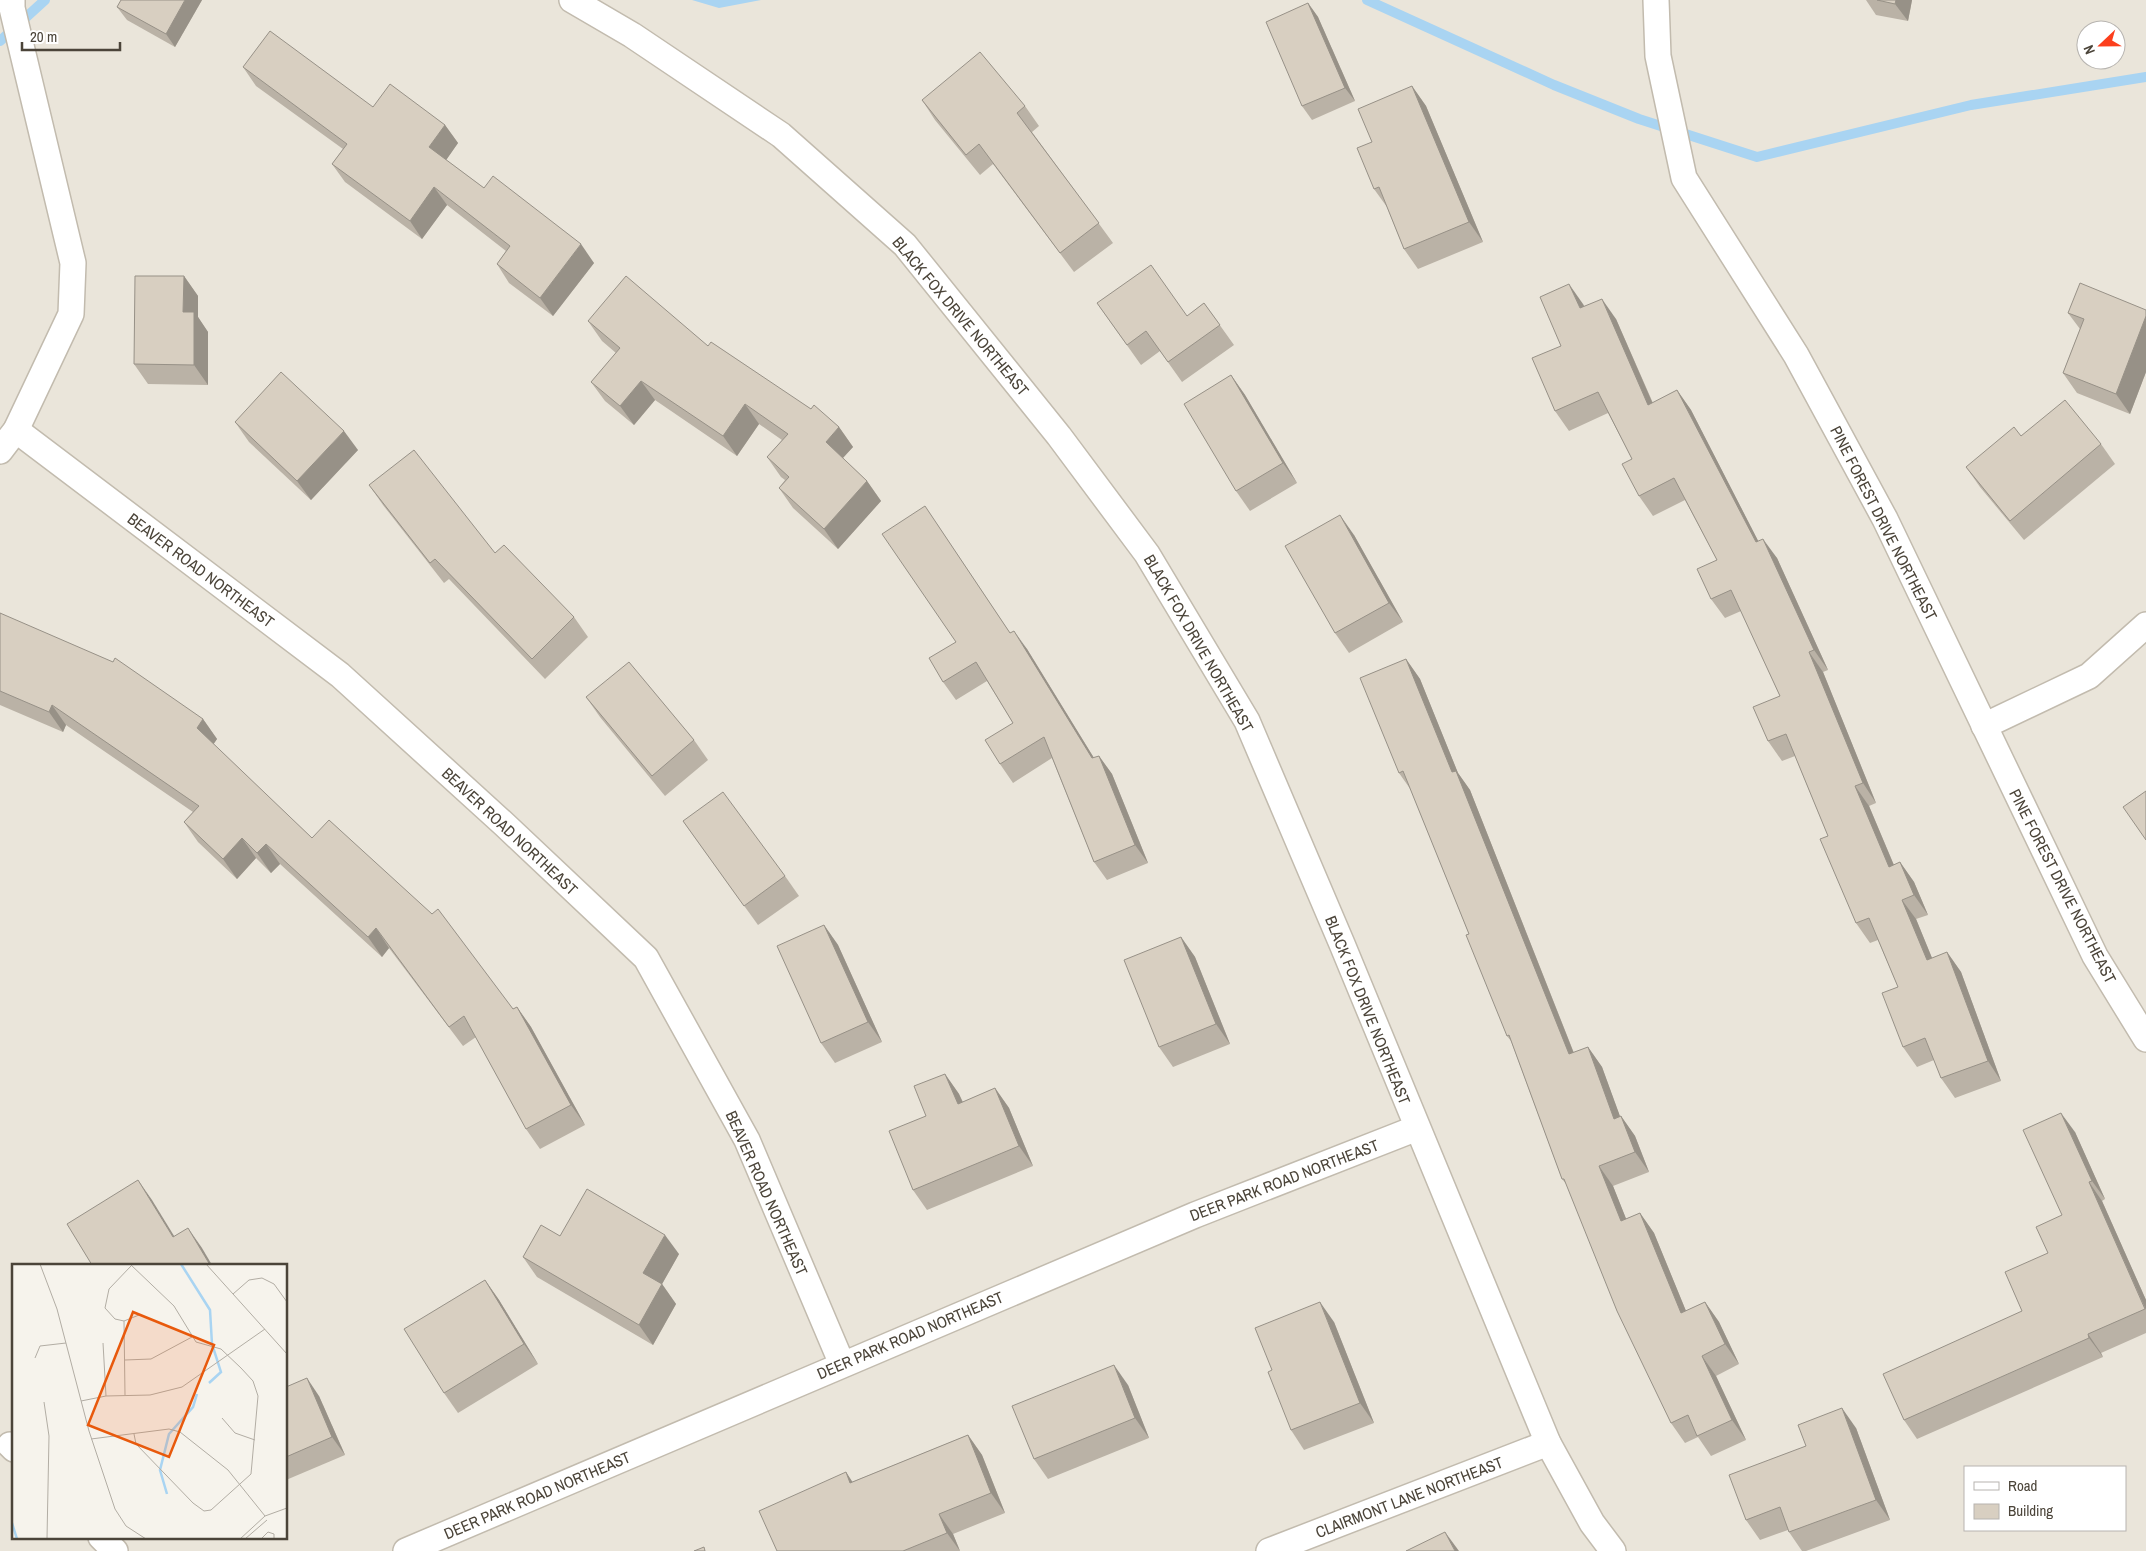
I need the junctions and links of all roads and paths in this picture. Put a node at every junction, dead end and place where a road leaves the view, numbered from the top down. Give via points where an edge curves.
1 (12, 0) edge
2 (572, 0) edge
3 (1656, 0) edge
4 (16, 430) junction
5 (0, 451) edge
6 (2146, 625) edge
7 (1984, 726) junction
8 (2146, 1039) edge
9 (1417, 1128) junction
10 (842, 1364) junction
11 (1548, 1443) junction
12 (102, 1538) edge
13 (115, 1551) edge
14 (406, 1551) edge
15 (1269, 1551) edge
16 (1613, 1551) edge

1 - 4 street via 73,263 71,314
2 - 9 street, BLACK FOX DRIVE NORTHEAST via 632,35 781,135 905,245 1059,436 1147,554 1247,721
3 - 7 street, PINE FOREST DRIVE NORTHEAST via 1658,56 1684,178 1801,364 1885,519
4 - 5 street
4 - 10 street, BEAVER ROAD NORTHEAST via 340,675 646,958 747,1140
6 - 7 street via 2090,676
7 - 8 street, PINE FOREST DRIVE NORTHEAST via 2095,956
9 - 10 street, DEER PARK ROAD NORTHEAST via 1195,1215
9 - 11 street, BLACK FOX DRIVE NORTHEAST
10 - 14 street, DEER PARK ROAD NORTHEAST
11 - 15 street, CLAIRMONT LANE NORTHEAST
11 - 16 street, BLACK FOX DRIVE NORTHEAST via 1592,1523
12 - 13 street

